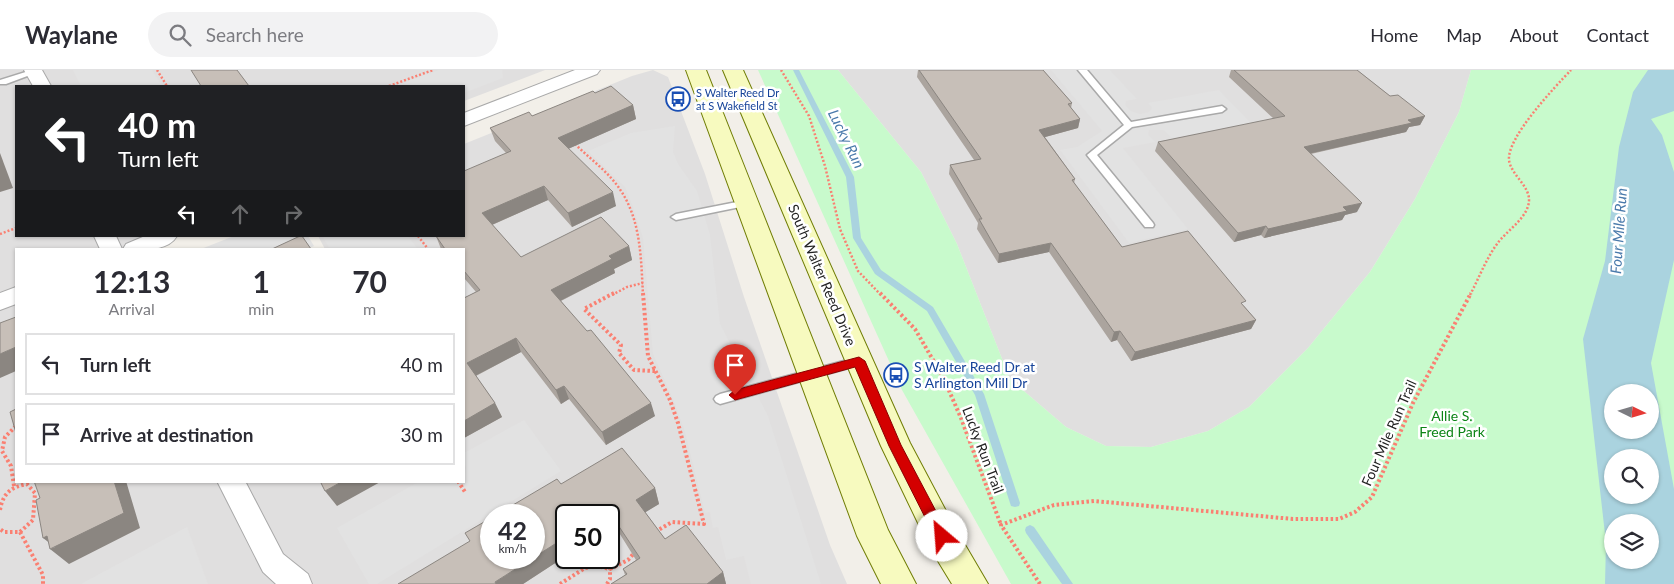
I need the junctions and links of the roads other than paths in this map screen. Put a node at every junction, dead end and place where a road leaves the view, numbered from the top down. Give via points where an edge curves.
1 (591, 70) edge
2 (696, 70) edge
3 (733, 70) edge
4 (1082, 70) edge
5 (36, 76) edge
6 (3, 82) dead end
7 (1222, 109) dead end
8 (465, 120) edge
9 (1129, 125) junction
10 (747, 203) junction
11 (676, 217) dead end
12 (1149, 225) dead end
13 (164, 237) edge
14 (136, 248) edge
15 (15, 295) edge
16 (0, 302) edge
17 (859, 361) junction
18 (812, 374) junction
19 (720, 399) dead end
20 (232, 483) edge
21 (297, 584) edge
22 (898, 584) edge
23 (971, 584) edge

1 - 8 street
2 - 10 main road
3 - 17 main road, South Walter Reed Drive
4 - 9 lane
5 - 6 lane
7 - 9 lane
9 - 12 lane via 1092,155
10 - 11 lane
10 - 18 main road
13 - 14 street
15 - 16 street
17 - 18 lane
17 - 23 main road, South Walter Reed Drive via 896,446 942,536
18 - 19 lane
18 - 22 main road via 874,536
20 - 21 street via 274,563

